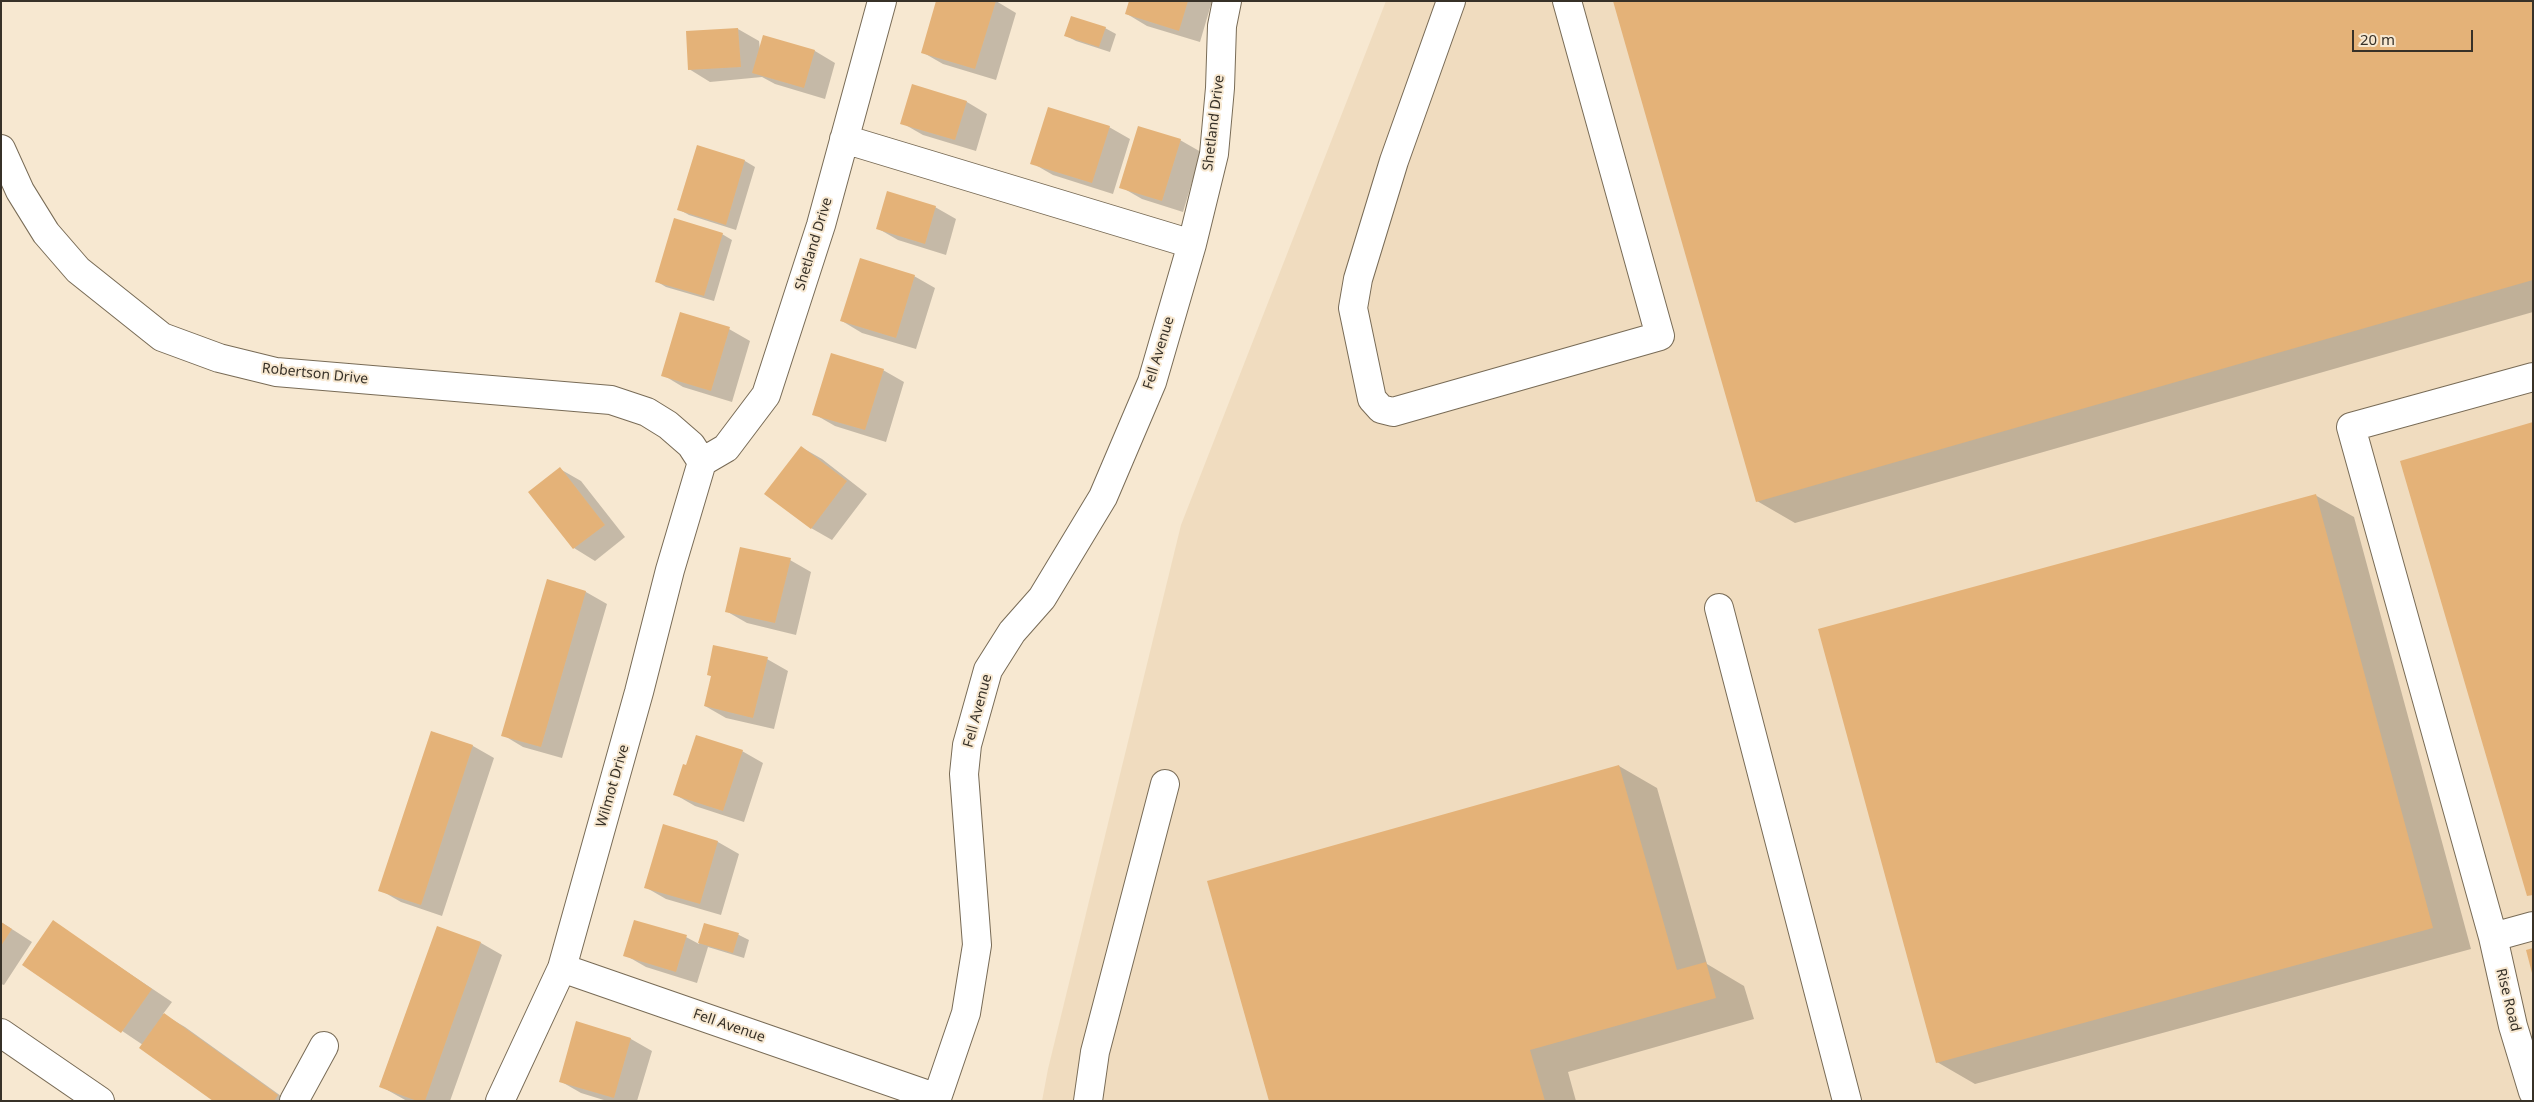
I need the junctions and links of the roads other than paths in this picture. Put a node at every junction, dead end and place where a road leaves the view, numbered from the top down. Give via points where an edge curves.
1 (882, 1) edge
2 (1227, 1) edge
3 (1451, 1) edge
4 (1567, 1) edge
5 (844, 139) junction
6 (1, 149) edge
7 (1192, 244) junction
8 (2533, 377) edge
9 (702, 462) junction
10 (1719, 608) dead end
11 (1165, 784) dead end
12 (2533, 926) edge
13 (2493, 937) junction
14 (562, 968) junction
15 (1, 1033) edge
16 (324, 1046) dead end
17 (2533, 1092) edge
18 (942, 1099) edge
19 (100, 1101) edge
20 (294, 1101) edge
21 (500, 1101) edge
22 (1088, 1101) edge
23 (1847, 1101) edge

1 - 5 street, Shetland Drive
2 - 7 street, Shetland Drive via 1222,26 1214,154
3 - 4 street via 1391,170 1358,279 1353,308 1372,399 1393,412 1660,336
5 - 7 street
5 - 9 street, Shetland Drive via 821,226 766,395 726,448
6 - 9 street, Robertson Drive via 20,191 46,232 78,270 162,337 219,358 276,372 611,400 647,412 668,425 691,445
7 - 18 street, Fell Avenue via 1152,382 1103,497 1042,598 1012,632 988,670 967,745 964,774 977,945 966,1013
8 - 13 street, Rise Road via 2351,427
9 - 14 street, Wilmot Drive
10 - 23 street
11 - 22 street via 1095,1052
12 - 13 street
13 - 17 street, Rise Road
14 - 18 street, Fell Avenue
14 - 21 street, Wilmot Drive
15 - 19 street
16 - 20 street

